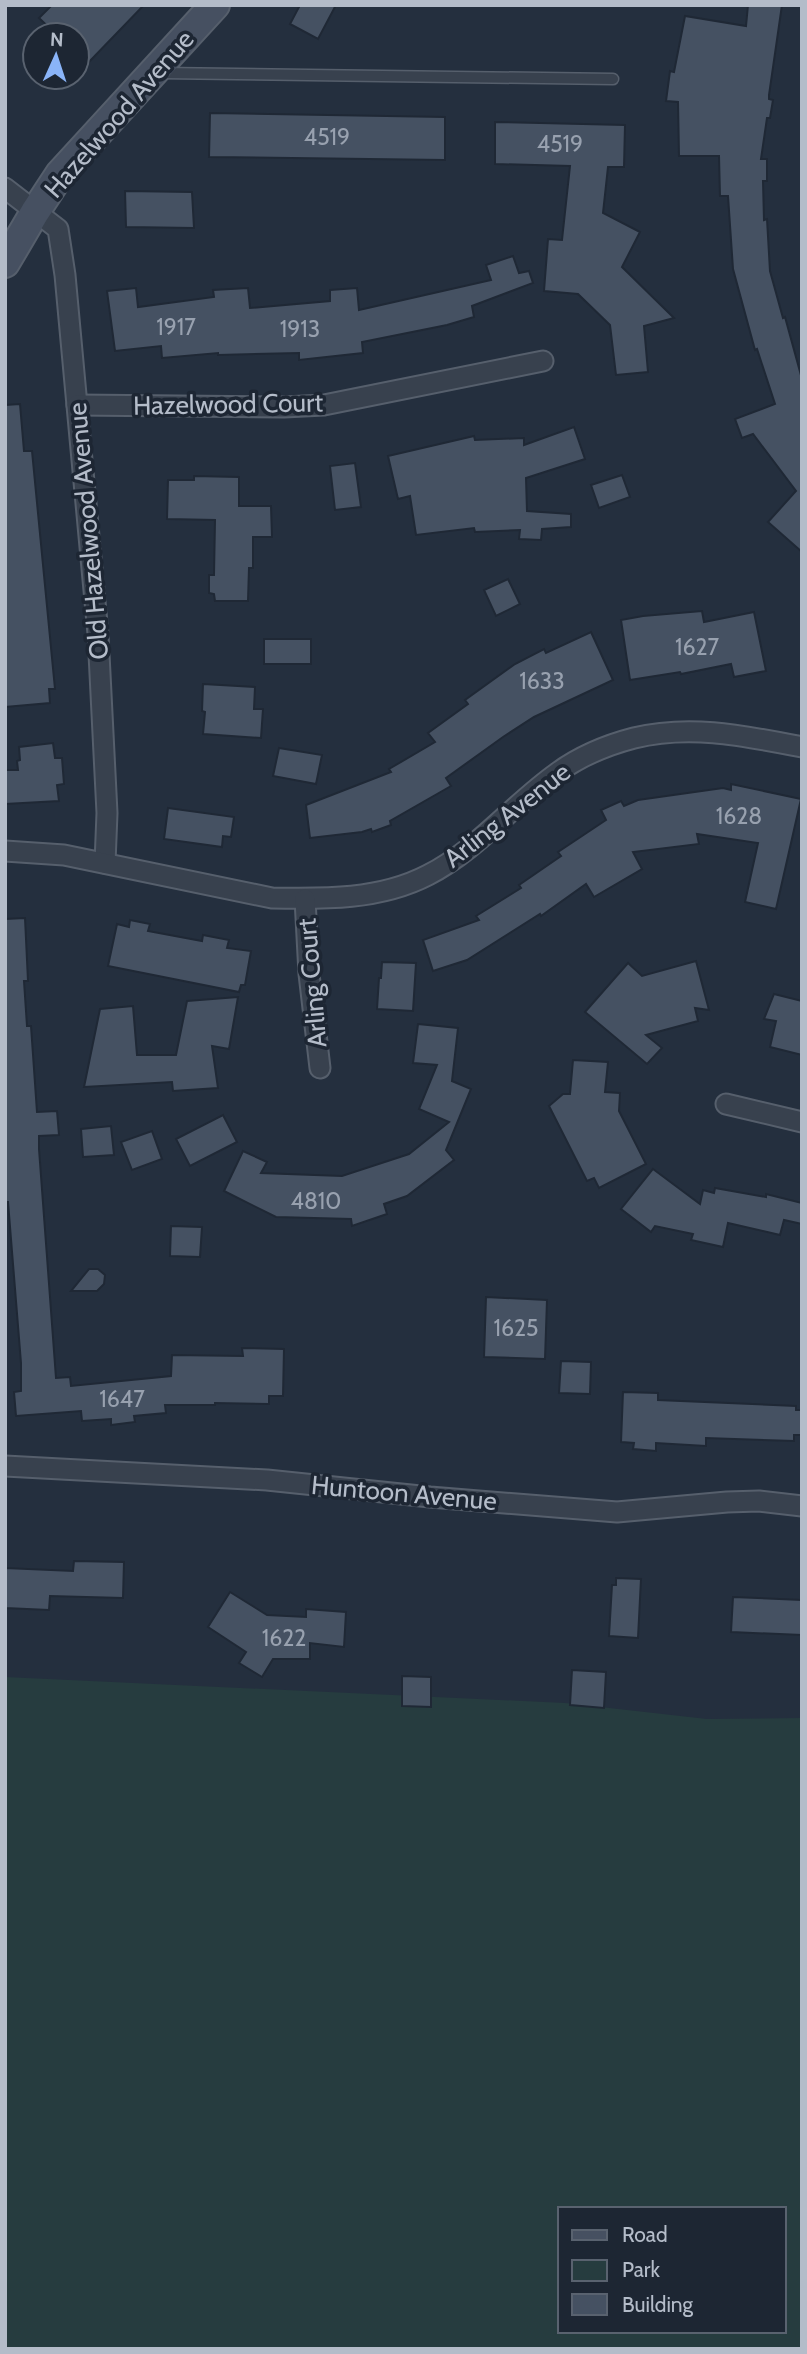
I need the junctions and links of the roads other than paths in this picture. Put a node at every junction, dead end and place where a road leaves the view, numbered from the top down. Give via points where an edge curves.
1 (215, 5) edge
2 (154, 73) junction
3 (613, 79) dead end
4 (5, 188) edge
5 (35, 212) junction
6 (5, 263) edge
7 (543, 361) dead end
8 (78, 405) junction
9 (802, 747) edge
10 (5, 851) edge
11 (104, 863) junction
12 (305, 899) junction
13 (320, 1068) dead end
14 (726, 1104) dead end
15 (802, 1122) edge
16 (5, 1466) edge
17 (802, 1506) edge

1 - 2 street, Hazelwood Avenue
2 - 3 lane
2 - 5 street, Hazelwood Avenue via 60,174
4 - 5 street, Old Hazelwood Avenue
5 - 6 street, Hazelwood Avenue
5 - 8 street, Old Hazelwood Avenue via 58,229
7 - 8 street, Hazelwood Court via 324,405
8 - 11 street, Old Hazelwood Avenue via 98,648 107,813
9 - 12 street, Arling Avenue via 702,730 634,738 580,758 556,773 474,844 428,876 381,893
10 - 11 street, Arling Avenue
11 - 12 street, Arling Avenue via 272,898
12 - 13 street, Arling Court
14 - 15 street
16 - 17 street, Huntoon Avenue via 267,1480 617,1512 737,1501

